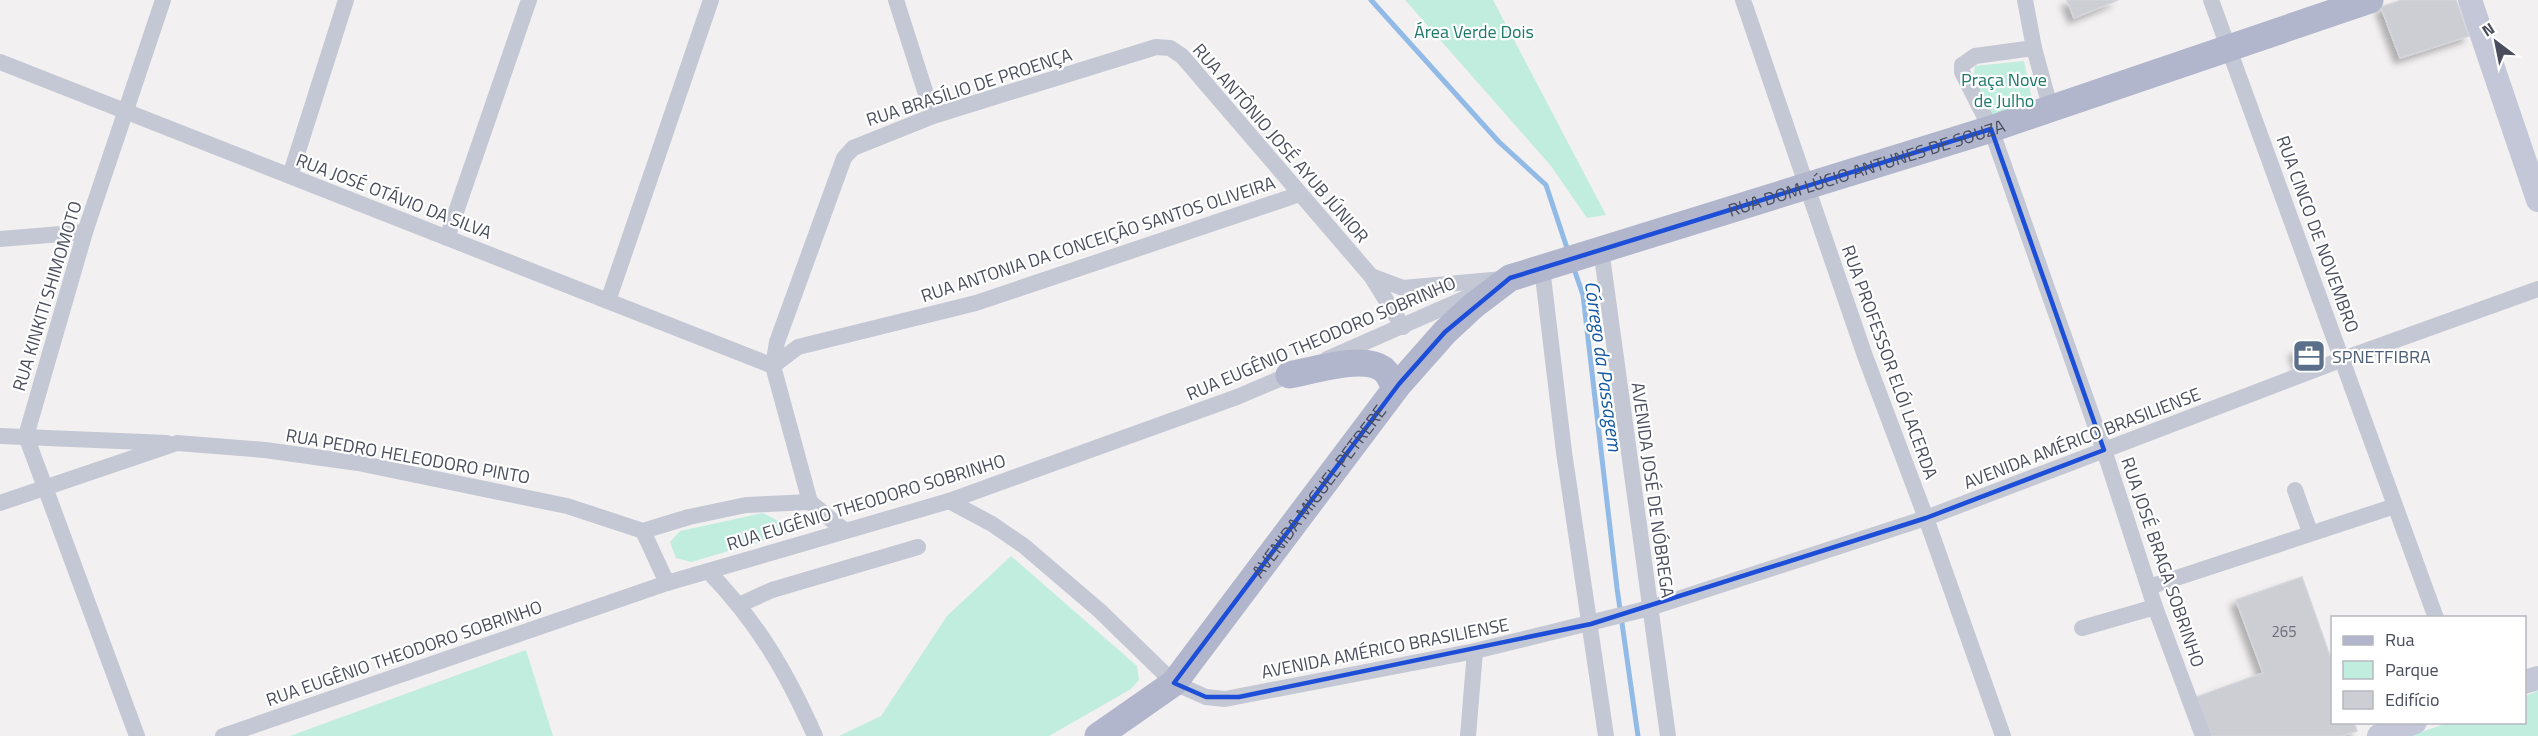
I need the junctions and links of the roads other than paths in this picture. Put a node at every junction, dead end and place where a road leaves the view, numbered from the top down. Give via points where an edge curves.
1 (163, 0) edge
2 (346, 0) edge
3 (529, 0) edge
4 (711, 0) edge
5 (896, 0) edge
6 (1743, 0) edge
7 (2025, 0) edge
8 (2211, 0) edge
9 (2370, 0) edge
10 (2470, 0) edge
11 (1156, 47) joint
12 (2034, 48) junction
13 (2229, 48) junction
14 (0, 62) edge
15 (2051, 110) junction
16 (126, 112) junction
17 (933, 116) junction
18 (1991, 129) junction
19 (290, 176) junction
20 (1809, 188) junction
21 (1300, 194) junction
22 (2538, 200) edge
23 (85, 232) junction
24 (447, 238) junction
25 (0, 239) edge
26 (1594, 251) junction
27 (1548, 266) junction
28 (1371, 276) junction
29 (1510, 278) junction
30 (2538, 290) edge
31 (608, 301) junction
32 (1403, 327) junction
33 (2343, 359) junction
34 (773, 366) junction
35 (1288, 375) junction
36 (1395, 389) junction
37 (26, 435) junction
38 (0, 436) edge
39 (177, 443) junction
40 (2104, 450) junction
41 (45, 488) junction
42 (2295, 490) dead end
43 (949, 501) junction
44 (0, 502) edge
45 (810, 502) junction
46 (2394, 506) junction
47 (1926, 518) junction
48 (643, 531) junction
49 (845, 531) junction
50 (2310, 532) junction
51 (918, 547) dead end
52 (708, 571) junction
53 (667, 583) junction
54 (2149, 587) junction
55 (739, 605) junction
56 (2155, 607) junction
57 (1643, 610) junction
58 (2435, 616) edge
59 (1599, 622) junction
60 (2082, 628) dead end
61 (1475, 651) junction
62 (1174, 683) junction
63 (2412, 724) edge
64 (812, 735) edge
65 (137, 736) edge
66 (223, 736) edge
67 (1098, 736) edge
68 (1468, 736) edge
69 (1606, 736) edge
70 (1668, 736) edge
71 (2002, 736) edge
72 (2203, 736) edge
73 (2379, 736) edge

1 - 16 street, RUA KINKITI SHIMOMOTO
2 - 19 street
3 - 24 street
4 - 31 street
5 - 17 street
6 - 20 street, RUA PROFESSOR ELÓI LACERDA
7 - 12 street
8 - 13 street, RUA CINCO DE NOVEMBRO
9 - 13 main road, RUA DOM LÚCIO ANTUNES DE SOUZA
10 - 22 main road
11 - 17 street, RUA BRASÍLIO DE PROENÇA
11 - 21 street, RUA ANTÔNIO JOSÉ AYUB JÚNIOR via 1170,48 1182,56
12 - 15 street
12 - 18 street via 1975,56 1962,65
13 - 15 main road, RUA DOM LÚCIO ANTUNES DE SOUZA
13 - 33 street, RUA CINCO DE NOVEMBRO
14 - 16 street, RUA JOSÉ OTÁVIO DA SILVA
15 - 18 main road, RUA DOM LÚCIO ANTUNES DE SOUZA
16 - 19 street, RUA JOSÉ OTÁVIO DA SILVA
16 - 23 street, RUA KINKITI SHIMOMOTO
17 - 34 street, RUA BRASÍLIO DE PROENÇA via 853,148 844,158 777,342
18 - 20 main road, RUA DOM LÚCIO ANTUNES DE SOUZA
18 - 40 street, RUA JOSÉ BRAGA SOBRINHO
19 - 24 street, RUA JOSÉ OTÁVIO DA SILVA
20 - 26 main road, RUA DOM LÚCIO ANTUNES DE SOUZA
20 - 47 street, RUA PROFESSOR ELÓI LACERDA via 1865,356
21 - 28 street, RUA ANTÔNIO JOSÉ AYUB JÚNIOR
21 - 34 street, RUA ANTONIA DA CONCEIÇÃO SANTOS OLIVEIRA via 976,303 798,347
23 - 25 street
23 - 37 street, RUA KINKITI SHIMOMOTO
24 - 31 street, RUA JOSÉ OTÁVIO DA SILVA
26 - 27 main road, RUA DOM LÚCIO ANTUNES DE SOUZA
26 - 57 street, AVENIDA JOSÉ DE NÓBREGA
27 - 29 main road, AVENIDA MIGUEL PETRERE
27 - 59 street via 1564,452
28 - 29 street, RUA ANTÔNIO JOSÉ AYUB JÚNIOR via 1403,288
28 - 32 street, RUA ANTÔNIO JOSÉ AYUB JÚNIOR
29 - 32 street, RUA EUGÊNIO THEODORO SOBRINHO
29 - 36 main road, AVENIDA MIGUEL PETRERE via 1445,332
30 - 33 street, AVENIDA AMÉRICO BRASILIENSE
31 - 34 street, RUA JOSÉ OTÁVIO DA SILVA
32 - 35 street, RUA EUGÊNIO THEODORO SOBRINHO
33 - 40 street, AVENIDA AMÉRICO BRASILIENSE
33 - 46 street, RUA CINCO DE NOVEMBRO
34 - 45 street, RUA BRASÍLIO DE PROENÇA
35 - 36 main road via 1356,362 1372,363 1389,375
35 - 43 street, RUA EUGÊNIO THEODORO SOBRINHO
36 - 62 main road, AVENIDA MIGUEL PETRERE
37 - 38 street
37 - 39 street
37 - 41 street
39 - 41 street, RUA PEDRO HELEODORO PINTO
39 - 48 street, RUA PEDRO HELEODORO PINTO via 358,463 567,506
40 - 47 street, AVENIDA AMÉRICO BRASILIENSE
40 - 54 street, RUA JOSÉ BRAGA SOBRINHO
41 - 44 street, RUA PEDRO HELEODORO PINTO
41 - 65 street
42 - 50 street
43 - 49 street, RUA EUGÊNIO THEODORO SOBRINHO
43 - 62 street via 1024,546 1100,611
45 - 48 street via 746,505
45 - 49 street
46 - 50 street
46 - 58 street, RUA CINCO DE NOVEMBRO
47 - 57 street, AVENIDA AMÉRICO BRASILIENSE
47 - 71 street, RUA PROFESSOR ELÓI LACERDA
48 - 53 street
49 - 52 street, RUA EUGÊNIO THEODORO SOBRINHO
50 - 54 street
51 - 55 street via 772,590
52 - 53 street, RUA EUGÊNIO THEODORO SOBRINHO
52 - 55 street
53 - 66 street, RUA EUGÊNIO THEODORO SOBRINHO
54 - 56 street, RUA JOSÉ BRAGA SOBRINHO
55 - 64 street via 773,651
56 - 60 street
56 - 72 street, RUA JOSÉ BRAGA SOBRINHO
57 - 59 street, AVENIDA AMÉRICO BRASILIENSE
57 - 70 street, AVENIDA JOSÉ DE NÓBREGA
59 - 61 street, AVENIDA AMÉRICO BRASILIENSE
59 - 69 street
61 - 62 street, AVENIDA AMÉRICO BRASILIENSE via 1225,699 1206,697
61 - 68 street
62 - 67 main road, AVENIDA MIGUEL PETRERE
63 - 73 main road

